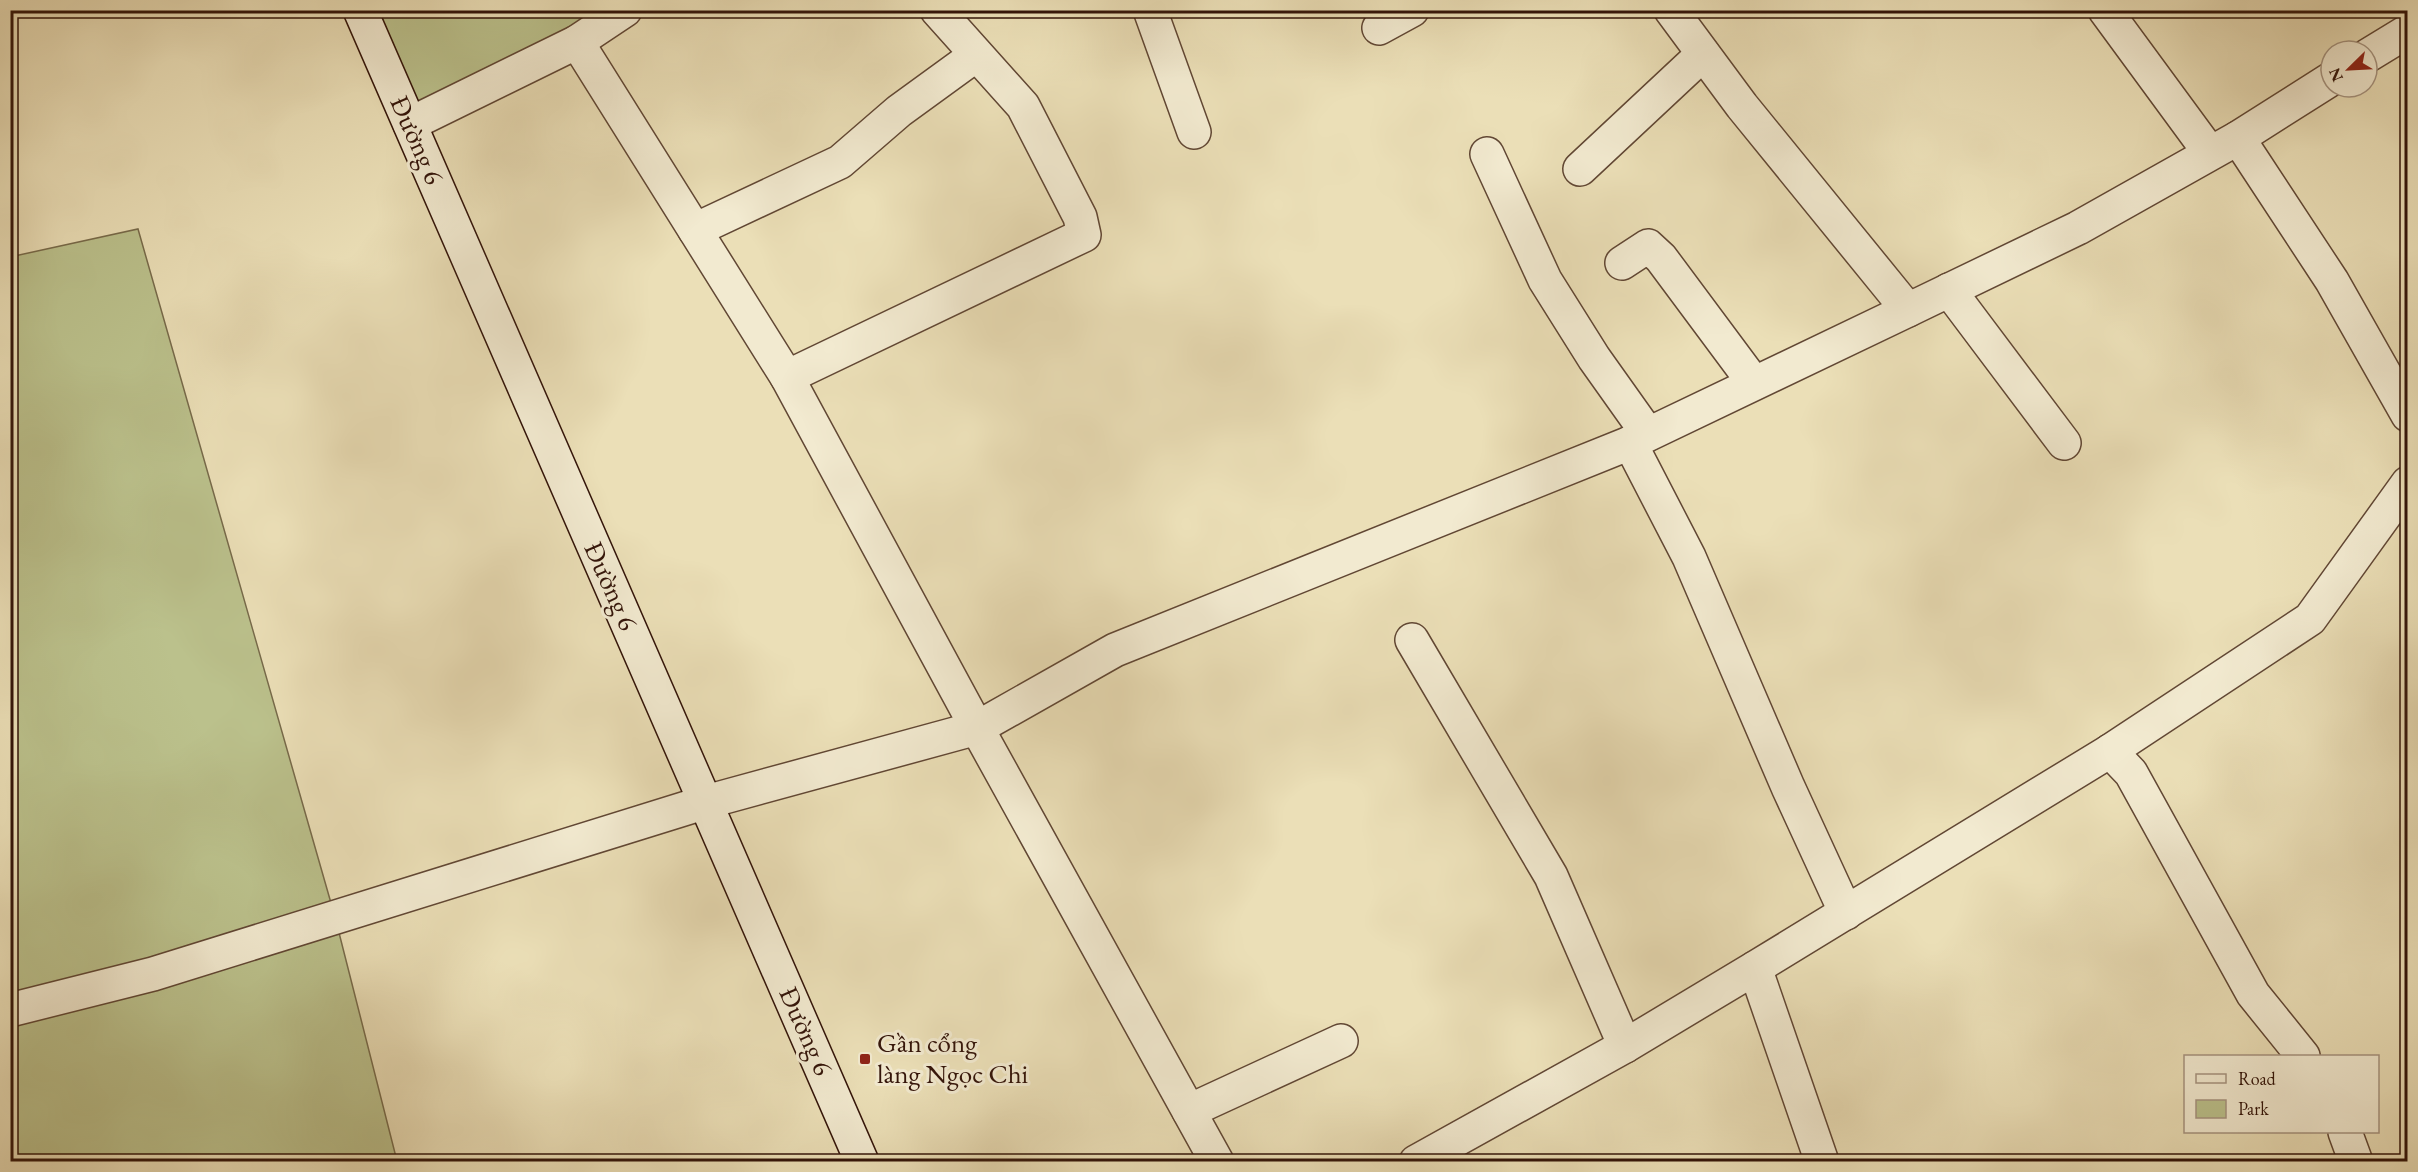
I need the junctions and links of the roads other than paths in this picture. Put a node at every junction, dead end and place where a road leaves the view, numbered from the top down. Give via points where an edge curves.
1 (360, 10) edge
2 (625, 10) edge
3 (937, 10) edge
4 (1150, 10) edge
5 (1412, 10) edge
6 (1671, 10) edge
7 (2105, 10) edge
8 (1379, 28) dead end
9 (2408, 31) edge
10 (577, 42) junction
11 (2379, 49) edge
12 (1703, 54) junction
13 (976, 55) junction
14 (2319, 86) edge
15 (410, 124) junction
16 (1194, 132) dead end
17 (2224, 145) junction
18 (1487, 154) dead end
19 (1580, 169) dead end
20 (695, 230) junction
21 (1622, 263) dead end
22 (1949, 290) junction
23 (1908, 310) junction
24 (787, 377) junction
25 (1754, 383) junction
26 (2408, 415) edge
27 (1639, 438) junction
28 (2064, 443) dead end
29 (2408, 483) edge
30 (1412, 640) dead end
31 (977, 728) junction
32 (2110, 751) junction
33 (706, 802) junction
34 (1846, 913) junction
35 (1755, 968) junction
36 (10, 1010) edge
37 (1341, 1041) dead end
38 (1625, 1046) junction
39 (2302, 1055) edge
40 (1189, 1111) junction
41 (2346, 1133) edge
42 (862, 1161) edge
43 (1217, 1161) edge
44 (1416, 1161) edge
45 (1822, 1161) edge
46 (2356, 1161) edge

1 - 15 street, Đường 6
2 - 10 street
3 - 13 street
4 - 16 street
5 - 8 street
6 - 12 street
7 - 17 street
9 - 11 street
10 - 15 street
10 - 20 street
12 - 19 street
12 - 23 street
13 - 20 street via 899,111 840,162
13 - 24 street via 1023,106 1080,218 1084,235
14 - 17 street
15 - 33 street, Đường 6
17 - 22 street via 2078,228
17 - 26 street via 2332,281
18 - 27 street via 1545,279
20 - 24 street
21 - 25 street via 1648,246
22 - 23 street
22 - 28 street
23 - 25 street
24 - 31 street
25 - 27 street
27 - 31 street via 1115,650
27 - 34 street
29 - 32 street via 2310,619
30 - 38 street via 1551,876
31 - 33 street
31 - 40 street
32 - 34 street
32 - 39 street via 2131,773 2253,994
33 - 36 street via 153,974
33 - 42 street, Đường 6
34 - 35 street
35 - 38 street
35 - 45 street
37 - 40 street
38 - 44 street
40 - 43 street
41 - 46 street

